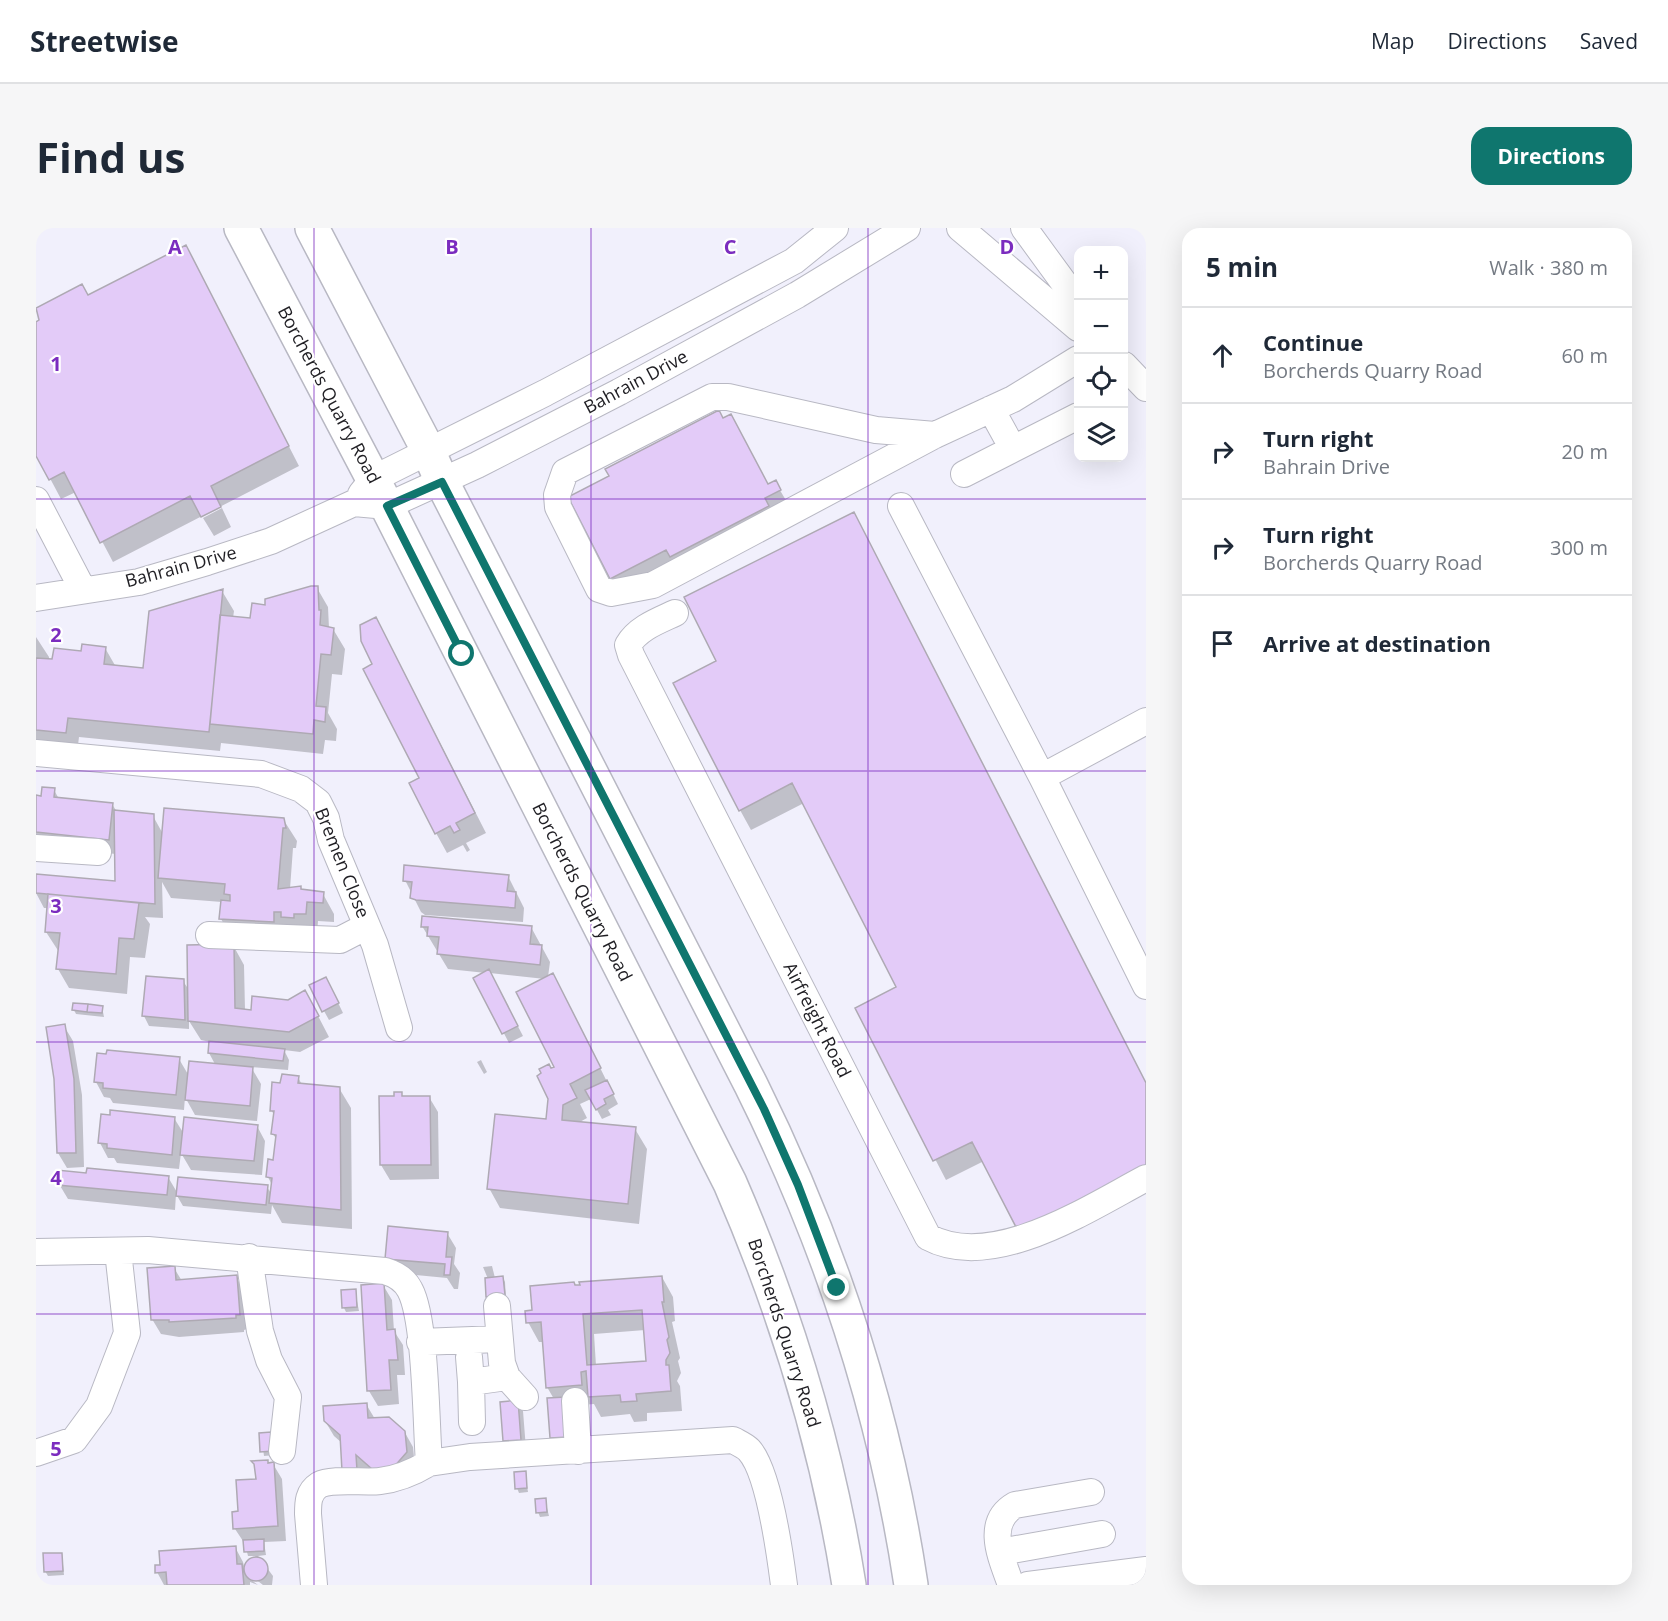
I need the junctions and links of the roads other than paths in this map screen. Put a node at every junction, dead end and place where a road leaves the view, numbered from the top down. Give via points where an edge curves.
1 (241, 228) edge
2 (312, 228) edge
3 (835, 228) edge
4 (907, 228) edge
5 (960, 228) edge
6 (1024, 228) edge
7 (1077, 300) edge
8 (1074, 325) edge
9 (1074, 361) edge
10 (1128, 369) edge
11 (1146, 388) edge
12 (991, 409) junction
13 (1074, 418) edge
14 (935, 435) junction
15 (1013, 449) junction
16 (428, 450) junction
17 (964, 474) dead end
18 (442, 482) junction
19 (371, 496) junction
20 (36, 500) edge
21 (901, 506) dead end
22 (83, 590) junction
23 (36, 598) edge
24 (675, 613) dead end
25 (1146, 721) edge
26 (36, 753) edge
27 (1042, 777) junction
28 (36, 848) edge
29 (98, 852) dead end
30 (368, 926) junction
31 (209, 935) dead end
32 (1146, 986) edge
33 (399, 1029) dead end
34 (1146, 1178) edge
35 (118, 1251) junction
36 (36, 1252) edge
37 (249, 1257) junction
38 (496, 1306) dead end
39 (499, 1339) junction
40 (420, 1342) junction
41 (469, 1357) dead end
42 (507, 1377) junction
43 (471, 1382) junction
44 (525, 1397) dead end
45 (574, 1401) dead end
46 (472, 1422) dead end
47 (282, 1451) dead end
48 (578, 1451) junction
49 (36, 1453) edge
50 (429, 1463) junction
51 (1091, 1492) dead end
52 (1102, 1534) dead end
53 (1000, 1552) junction
54 (1146, 1570) edge
55 (314, 1585) edge
56 (784, 1585) edge
57 (849, 1585) edge
58 (911, 1585) edge
59 (1011, 1585) edge
60 (1028, 1585) edge

1 - 19 main road, Borcherds Quarry Road
2 - 16 main road
3 - 16 lane, Bahrain Drive via 794,261
4 - 18 lane, Bahrain Drive via 766,312
5 - 8 lane
6 - 7 lane
9 - 12 lane
10 - 11 lane
12 - 14 lane
12 - 15 lane
13 - 15 lane
14 - 14 lane via 876,430 728,397 712,397 565,472 557,495 558,507 599,589 624,592 653,585
15 - 17 lane
16 - 18 main road
16 - 19 lane, Bahrain Drive
18 - 19 lane, Bahrain Drive
18 - 58 main road via 751,1085 798,1185 831,1271 870,1394
19 - 22 lane, Bahrain Drive via 272,541 139,582
19 - 57 main road, Borcherds Quarry Road via 703,1124 741,1209 772,1286 806,1392
20 - 22 lane
21 - 27 lane
22 - 23 lane, Bahrain Drive
24 - 34 lane, Airfreight Road via 632,638 628,645 631,655 928,1237 956,1246 1011,1242 1034,1235
25 - 27 lane
26 - 30 lane, Bremen Close via 261,774 301,789 318,802 326,818 331,840
27 - 32 lane
28 - 29 lane
30 - 31 lane via 340,940
30 - 33 lane, Bremen Close
35 - 36 lane
35 - 37 lane
35 - 49 lane via 127,1333 99,1406 74,1440
37 - 40 lane via 392,1273 410,1289
37 - 47 lane via 260,1331 269,1360 288,1397
38 - 39 lane
39 - 40 lane
39 - 42 lane
40 - 50 lane
41 - 43 lane
42 - 43 lane
42 - 44 lane
43 - 46 lane
45 - 48 lane
48 - 50 lane
48 - 56 lane via 704,1440 733,1440 741,1444 753,1455 763,1478
50 - 55 lane via 413,1473 381,1481 324,1483 312,1491 308,1514
51 - 53 lane via 1015,1505 1004,1511 998,1522
52 - 53 lane
53 - 59 lane
54 - 60 lane

